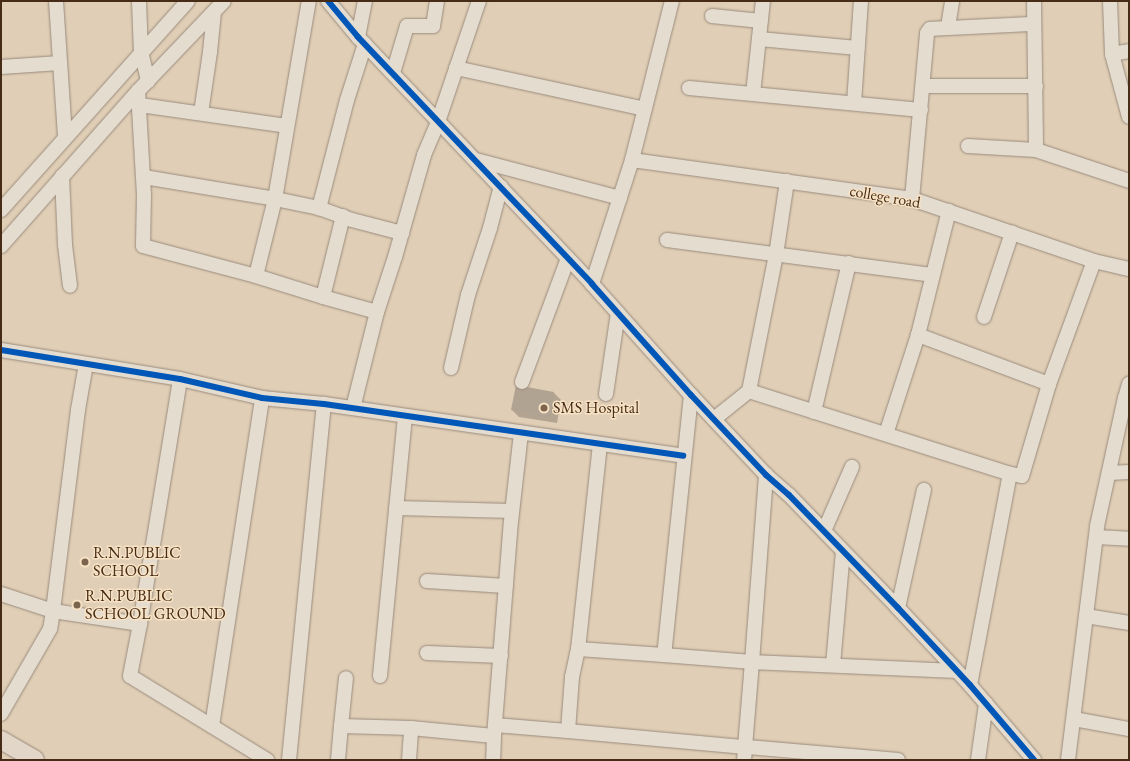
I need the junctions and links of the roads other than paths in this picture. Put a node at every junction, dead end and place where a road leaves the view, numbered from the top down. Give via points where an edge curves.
1 (56, 1) edge
2 (139, 1) edge
3 (188, 1) edge
4 (224, 1) edge
5 (308, 1) edge
6 (328, 1) edge
7 (365, 1) edge
8 (437, 1) edge
9 (479, 1) edge
10 (672, 1) edge
11 (763, 1) edge
12 (861, 1) edge
13 (952, 1) edge
14 (1034, 1) edge
15 (1110, 1) edge
16 (214, 12) junction
17 (712, 16) dead end
18 (761, 21) junction
19 (1034, 24) junction
20 (948, 28) junction
21 (759, 39) junction
22 (361, 40) junction
23 (858, 48) junction
24 (1129, 51) edge
25 (142, 52) junction
26 (1112, 54) junction
27 (60, 63) junction
28 (1, 67) edge
29 (456, 68) junction
30 (393, 73) junction
31 (148, 80) junction
32 (924, 86) junction
33 (1036, 86) junction
34 (688, 88) dead end
35 (753, 94) junction
36 (139, 98) junction
37 (854, 104) junction
38 (645, 109) junction
39 (921, 110) junction
40 (201, 113) junction
41 (1129, 117) edge
42 (438, 122) junction
43 (286, 126) junction
44 (65, 138) junction
45 (968, 146) dead end
46 (1036, 150) junction
47 (476, 160) junction
48 (632, 160) junction
49 (62, 176) junction
50 (144, 177) junction
51 (787, 181) junction
52 (1129, 181) edge
53 (501, 186) junction
54 (620, 198) junction
55 (275, 199) junction
56 (912, 199) junction
57 (319, 208) junction
58 (1, 210) edge
59 (949, 211) junction
60 (343, 216) junction
61 (402, 233) junction
62 (1012, 233) junction
63 (667, 240) dead end
64 (1, 246) edge
65 (776, 255) junction
66 (568, 258) junction
67 (1094, 261) junction
68 (849, 263) junction
69 (1129, 269) edge
70 (932, 275) junction
71 (256, 276) junction
72 (592, 284) junction
73 (70, 286) dead end
74 (323, 297) junction
75 (377, 312) junction
76 (618, 313) junction
77 (984, 317) dead end
78 (918, 335) junction
79 (1, 350) edge
80 (86, 364) junction
81 (451, 368) dead end
82 (180, 379) junction
83 (522, 382) dead end
84 (1049, 384) junction
85 (1129, 384) edge
86 (749, 391) junction
87 (606, 394) dead end
88 (691, 395) junction
89 (262, 398) junction
90 (1127, 398) edge
91 (324, 404) junction
92 (353, 408) junction
93 (814, 412) junction
94 (405, 416) junction
95 (714, 419) junction
96 (521, 433) junction
97 (886, 434) junction
98 (600, 444) junction
99 (683, 456) junction
100 (852, 467) dead end
101 (1129, 472) edge
102 (1109, 473) junction
103 (1010, 474) junction
104 (766, 475) junction
105 (924, 490) dead end
106 (396, 508) junction
107 (512, 510) junction
108 (824, 531) junction
109 (1096, 537) junction
110 (1129, 539) edge
111 (842, 551) junction
112 (427, 581) dead end
113 (506, 586) junction
114 (1, 594) edge
115 (898, 608) junction
116 (53, 611) junction
117 (1086, 616) junction
118 (140, 624) junction
119 (1129, 624) edge
120 (578, 649) junction
121 (428, 653) dead end
122 (664, 655) junction
123 (501, 656) junction
124 (752, 662) junction
125 (833, 666) junction
126 (956, 671) junction
127 (380, 676) dead end
128 (346, 678) dead end
129 (970, 685) junction
130 (986, 704) junction
131 (1, 714) edge
132 (1074, 719) junction
133 (212, 726) junction
134 (341, 726) junction
135 (411, 728) junction
136 (1129, 729) edge
137 (495, 731) junction
138 (568, 731) junction
139 (1, 740) edge
140 (745, 753) edge
141 (35, 760) edge
142 (267, 760) edge
143 (289, 760) edge
144 (338, 760) edge
145 (409, 760) edge
146 (493, 760) edge
147 (898, 760) edge
148 (978, 760) edge
149 (1034, 760) edge
150 (1068, 760) edge

1 - 27 street
2 - 25 street
3 - 25 street
4 - 16 street
5 - 43 street
6 - 22 street
7 - 22 street
8 - 30 street via 433,26 407,26
9 - 29 street
10 - 38 street
11 - 18 street
12 - 23 street
13 - 20 street
14 - 19 street
15 - 26 street
16 - 31 street
16 - 40 street
17 - 18 street
18 - 21 street
19 - 20 street
19 - 33 street
20 - 32 street via 930,29 928,33
21 - 23 street
21 - 35 street
22 - 30 street
22 - 57 street
23 - 37 street
24 - 26 street
25 - 31 street
25 - 44 street
26 - 41 street
27 - 28 street
27 - 44 street
29 - 38 street
29 - 42 street
30 - 42 street
31 - 36 street
32 - 33 street
32 - 39 street
33 - 46 street
34 - 35 street
35 - 37 street
36 - 40 street
36 - 49 street
36 - 50 street
37 - 39 street
38 - 48 street
39 - 56 street
40 - 43 street
42 - 47 street
42 - 61 street via 424,155
43 - 55 street
44 - 58 street
45 - 46 street
46 - 52 street
47 - 53 street
47 - 54 street
48 - 51 street, college road
48 - 54 street
49 - 64 street
49 - 73 street
50 - 55 street
50 - 71 street via 143,246
51 - 56 street, college road
51 - 65 street
53 - 66 street
53 - 81 street via 468,295
54 - 72 street
55 - 57 street
55 - 71 street
56 - 59 street, college road
57 - 60 street
59 - 62 street, college road
59 - 70 street
60 - 61 street
60 - 74 street
61 - 75 street
62 - 67 street, college road
62 - 77 street
63 - 65 street
65 - 68 street
65 - 86 street
66 - 72 street
66 - 83 street
67 - 69 street, college road
67 - 84 street
68 - 70 street
68 - 93 street
70 - 78 street
71 - 74 street
72 - 76 street
74 - 75 street
75 - 92 street
76 - 87 street
76 - 88 street
78 - 84 street
78 - 97 street
79 - 80 street
80 - 82 street
80 - 116 street
82 - 89 street
82 - 118 street
84 - 103 street via 1022,476
85 - 90 street
86 - 93 street
86 - 95 street
88 - 95 street
88 - 99 street
89 - 91 street
89 - 133 street
90 - 102 street
91 - 92 street
91 - 143 street
92 - 94 street
93 - 97 street
94 - 96 street
94 - 106 street
95 - 104 street
96 - 98 street
96 - 107 street
97 - 103 street
98 - 99 street
98 - 120 street
99 - 122 street
100 - 108 street
101 - 102 street
102 - 109 street
103 - 129 street
104 - 108 street
104 - 124 street
105 - 115 street
106 - 107 street
106 - 127 street
107 - 113 street
108 - 111 street
109 - 110 street
109 - 117 street
111 - 115 street
111 - 125 street
112 - 113 street
113 - 123 street
114 - 116 street
115 - 126 street
116 - 118 street
116 - 131 street via 50,629
117 - 119 street
117 - 132 street
118 - 133 street via 130,676
120 - 122 street
120 - 138 street via 572,677
121 - 123 street
122 - 124 street
123 - 137 street
124 - 125 street
124 - 140 street
125 - 126 street
126 - 129 street
128 - 134 street
129 - 130 street
130 - 148 street
130 - 149 street
132 - 136 street
132 - 150 street
133 - 142 street
134 - 135 street
134 - 144 street
135 - 137 street
135 - 145 street
137 - 138 street
137 - 146 street
138 - 140 street
139 - 141 main road
140 - 147 street

